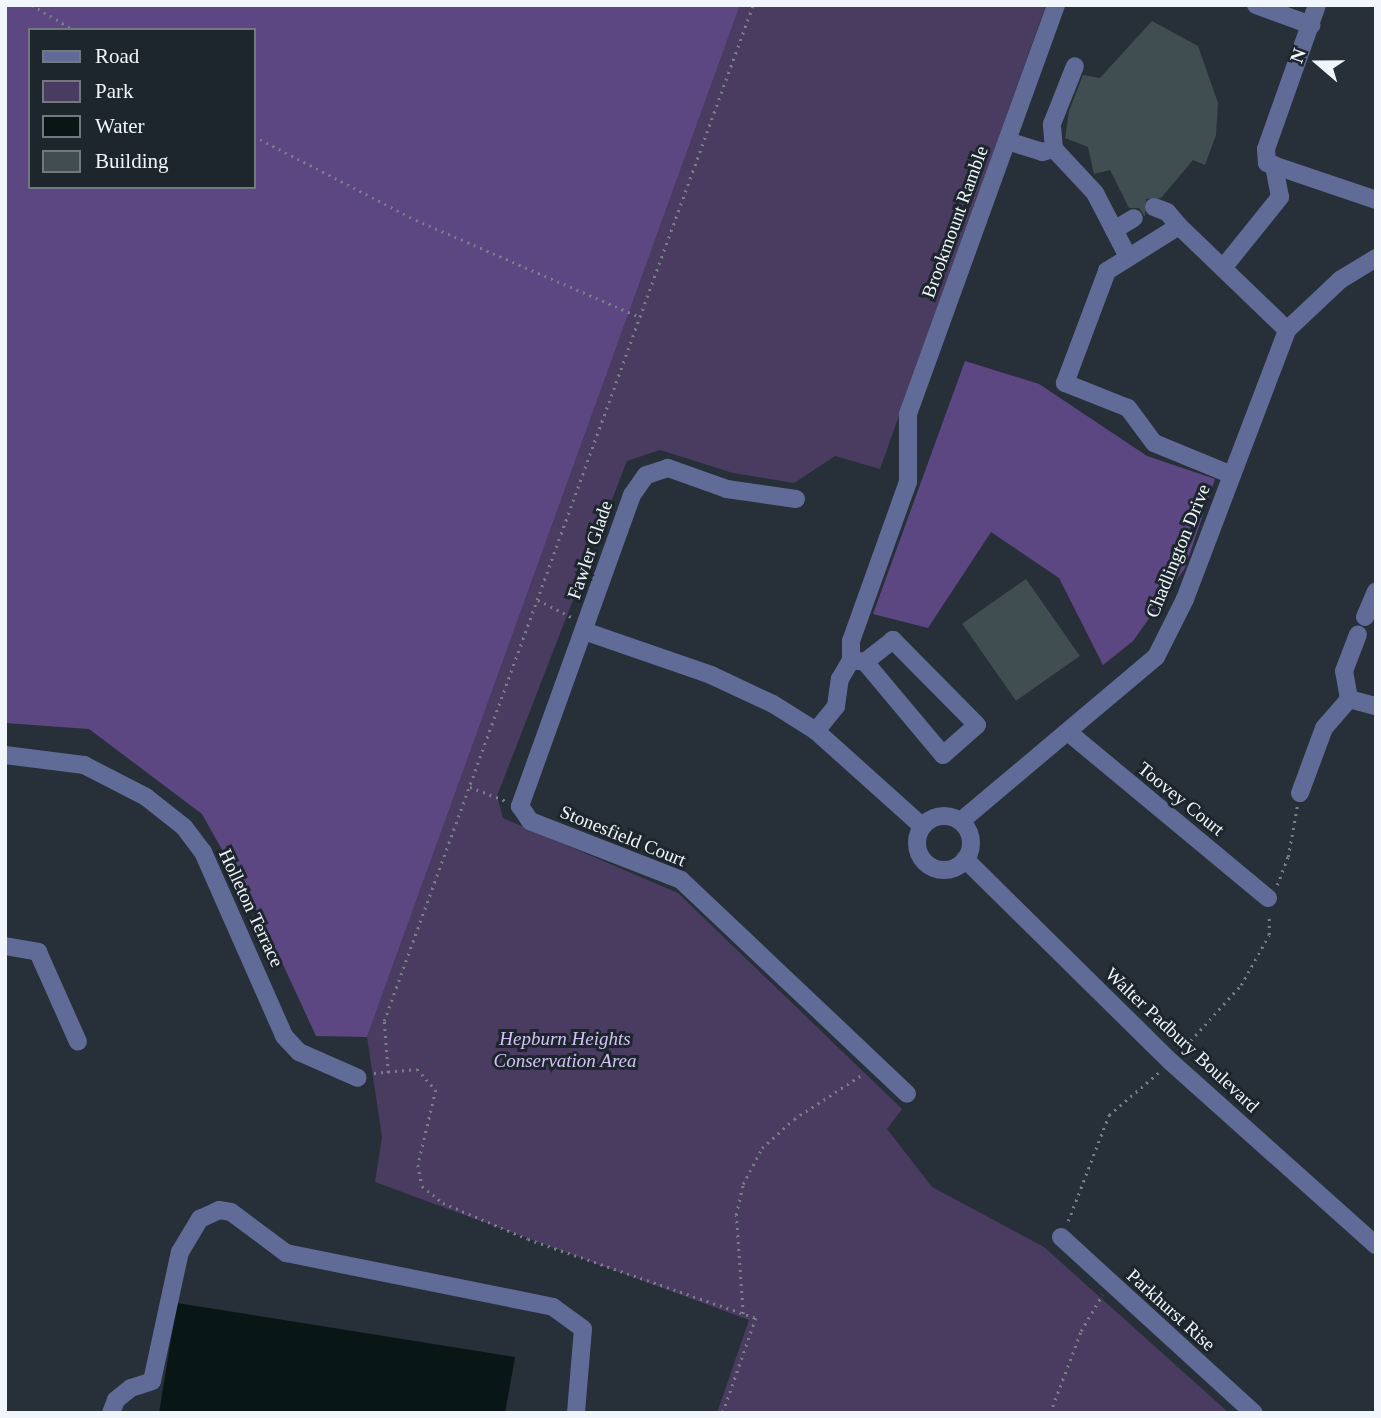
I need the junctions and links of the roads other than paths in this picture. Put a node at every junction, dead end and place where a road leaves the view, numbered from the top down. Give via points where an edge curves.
1 (1056, 5) edge
2 (1256, 5) edge
3 (1318, 5) edge
4 (1311, 25) junction
5 (1075, 66) dead end
6 (1007, 141) junction
7 (1054, 149) junction
8 (1275, 165) junction
9 (1376, 200) edge
10 (1154, 207) dead end
11 (1134, 218) dead end
12 (1179, 226) junction
13 (1114, 230) junction
14 (1128, 257) junction
15 (1376, 258) edge
16 (1223, 268) junction
17 (1287, 330) junction
18 (1232, 475) junction
19 (796, 499) dead end
20 (1376, 591) edge
21 (1365, 617) dead end
22 (584, 631) junction
23 (1357, 635) dead end
24 (858, 661) junction
25 (1349, 699) junction
26 (1376, 706) edge
27 (816, 731) junction
28 (1068, 732) junction
29 (5, 755) edge
30 (1300, 793) road end
31 (961, 821) junction
32 (922, 826) junction
33 (965, 859) junction
34 (1268, 898) road end
35 (5, 946) edge
36 (78, 1042) dead end
37 (358, 1078) road end
38 (907, 1094) dead end
39 (1061, 1237) road end
40 (1376, 1245) edge
41 (111, 1413) edge
42 (576, 1413) edge
43 (1254, 1413) edge

1 - 6 street, Brookmount Ramble
2 - 4 street
3 - 4 street
4 - 8 street via 1266,149 1267,163
5 - 7 street via 1052,124
6 - 7 street via 1042,152
6 - 24 street, Brookmount Ramble via 908,414 908,482 850,641
7 - 13 street via 1095,193
8 - 9 street
8 - 16 street via 1280,197
10 - 12 street via 1167,212
11 - 13 street
12 - 14 street
12 - 16 street
13 - 14 street
14 - 18 street via 1107,271 1065,383 1128,408 1154,443
15 - 17 street, Chadlington Drive via 1339,280
16 - 17 street
17 - 18 street, Chadlington Drive
18 - 28 street, Chadlington Drive via 1185,598 1156,657
19 - 22 street, Fawler Glade via 727,489 668,467 646,475 632,495
20 - 21 street
22 - 27 street via 711,676 774,704
22 - 38 street, Stonesfield Court via 520,806 530,821 681,880
23 - 25 street via 1344,671
24 - 24 street via 943,755 977,725 892,640
24 - 27 street via 840,679 836,706
25 - 26 street
25 - 30 street via 1324,728
27 - 32 street
28 - 31 street, Chadlington Drive
28 - 34 street, Toovey Court
29 - 37 street, Holleton Terrace via 84,765 146,797 184,827 203,852 284,1037 299,1052
31 - 32 street via 938,816
31 - 33 street via 971,838
32 - 33 street via 918,852 931,867 949,870
33 - 40 street, Walter Padbury Boulevard via 1171,1062
35 - 36 street via 38,952
39 - 43 street, Parkhurst Rise
41 - 42 street via 116,1400 131,1388 152,1381 180,1252 200,1219 219,1210 231,1212 286,1253 553,1307 583,1329

